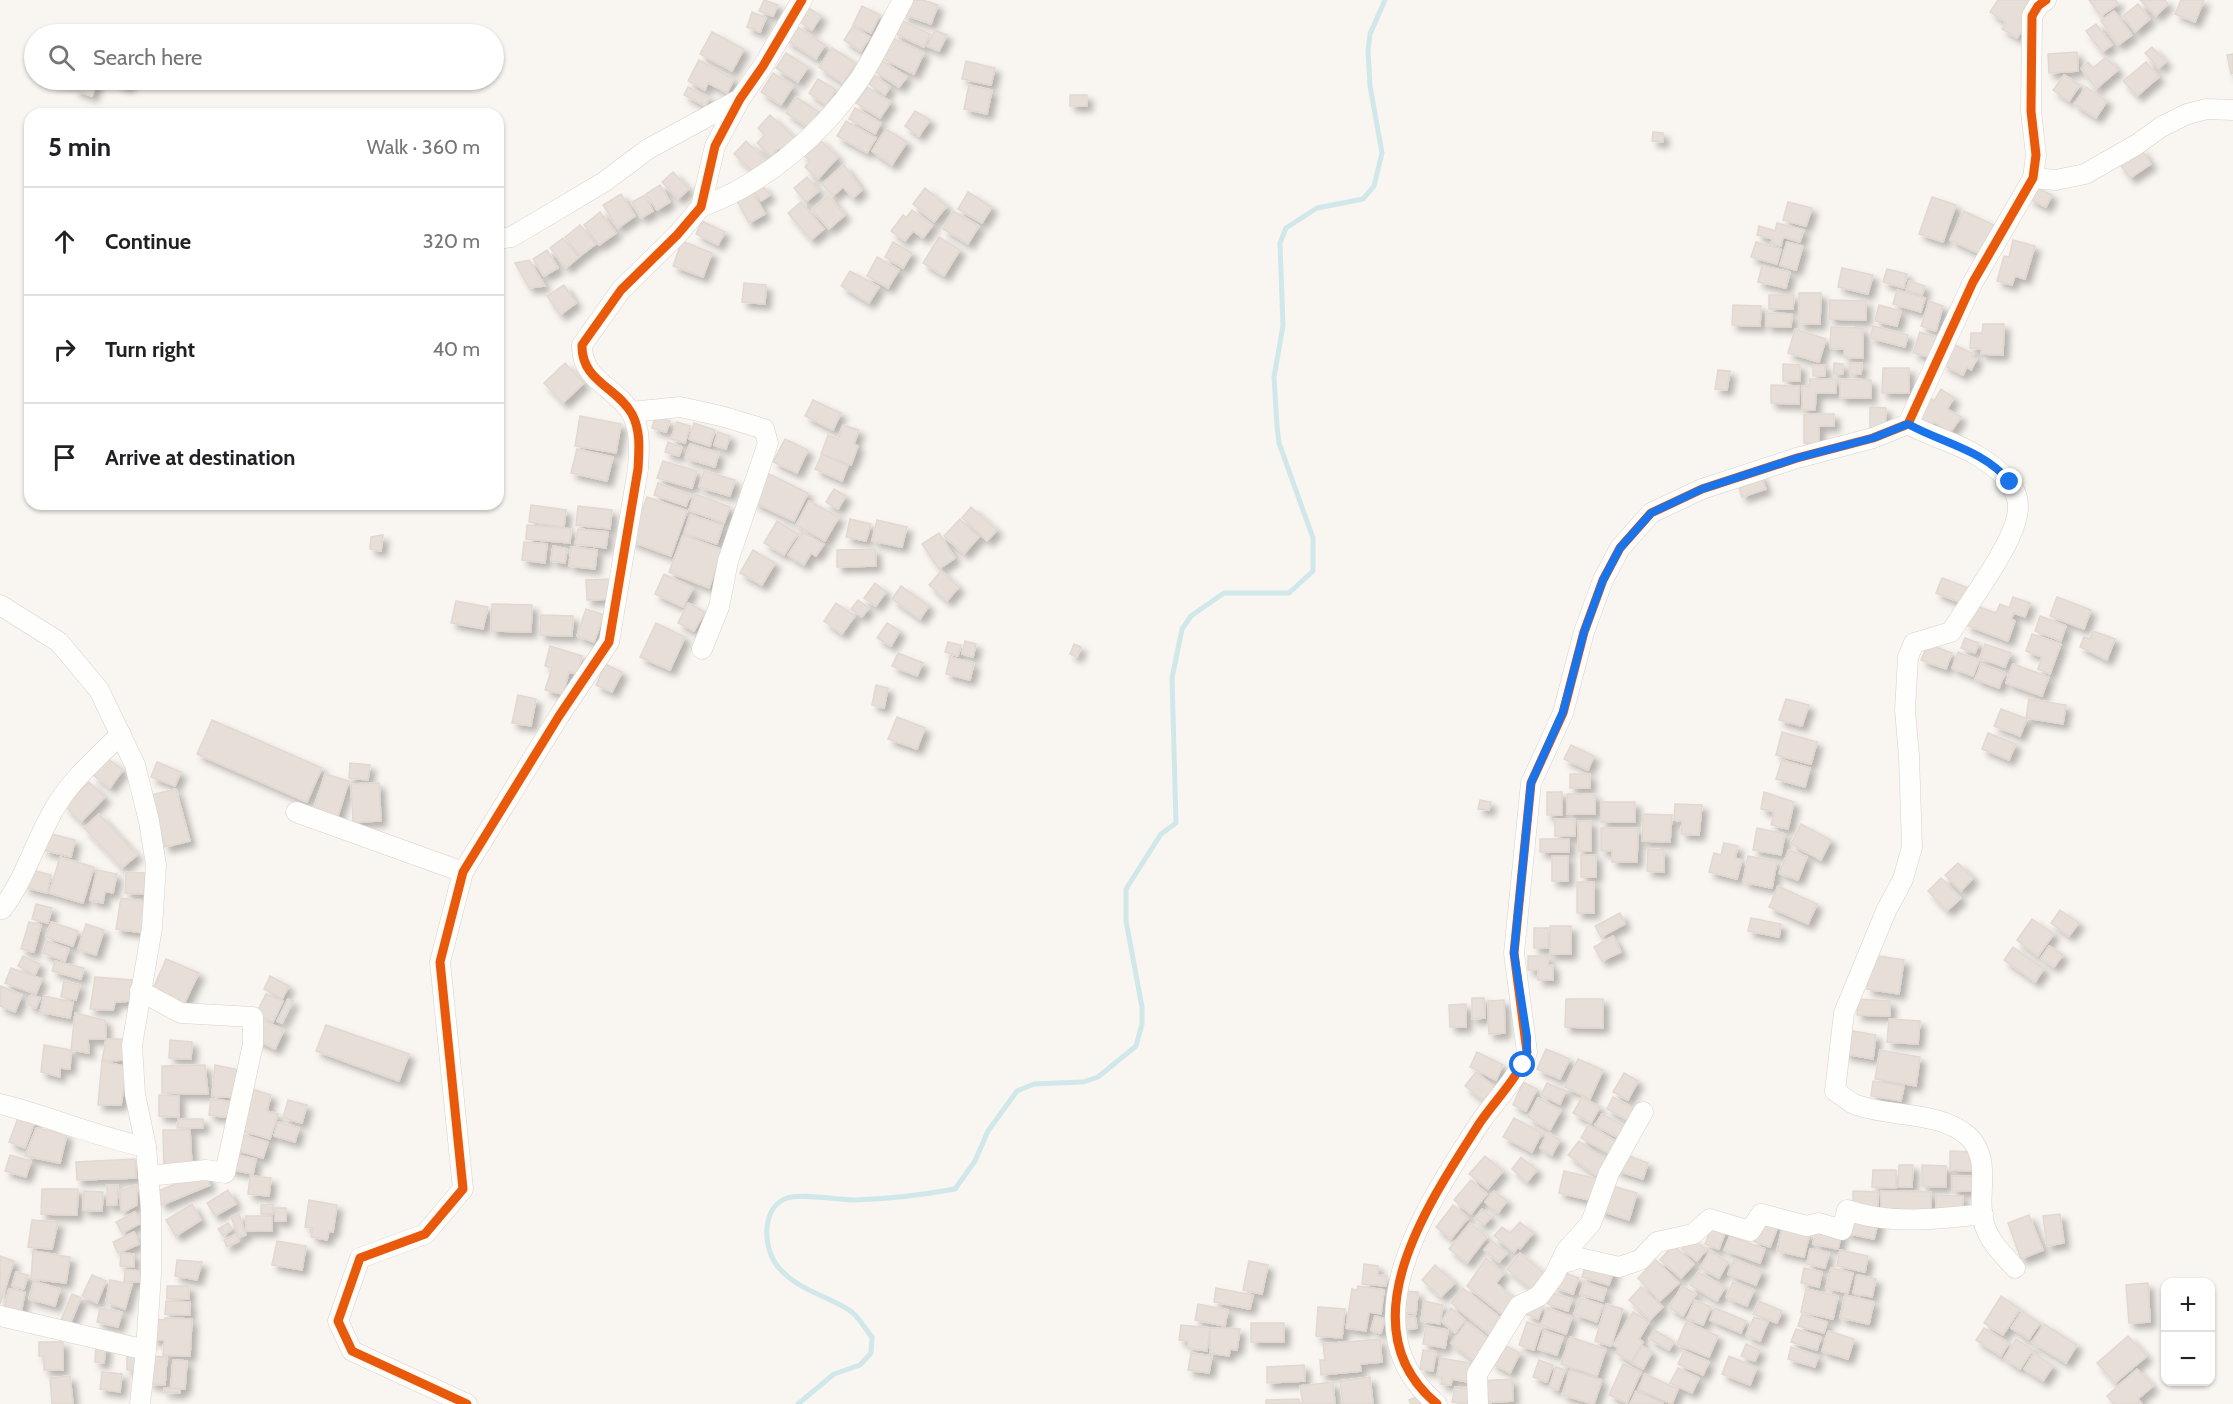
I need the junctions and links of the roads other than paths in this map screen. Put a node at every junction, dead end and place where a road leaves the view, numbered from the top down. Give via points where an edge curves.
1 (802, 0) edge
2 (903, 0) edge
3 (2046, 0) edge
4 (740, 99) junction
5 (2233, 110) edge
6 (2033, 178) junction
7 (701, 207) junction
8 (504, 238) edge
9 (631, 412) junction
10 (1908, 424) junction
11 (0, 605) edge
12 (702, 649) dead end
13 (121, 734) junction
14 (296, 812) dead end
15 (463, 872) junction
16 (2, 909) dead end
17 (140, 991) junction
18 (0, 1104) edge
19 (1643, 1112) dead end
20 (146, 1148) junction
21 (148, 1176) junction
22 (1983, 1214) junction
23 (1560, 1264) junction
24 (2015, 1268) dead end
25 (0, 1316) edge
26 (146, 1350) junction
27 (141, 1404) edge
28 (467, 1404) edge
29 (1437, 1404) edge
30 (1478, 1404) edge

1 - 4 street
2 - 7 street via 879,48 831,116 763,174 731,195
3 - 6 street via 2032,16 2031,111 2036,155
4 - 7 street via 716,146
4 - 8 street via 648,149 604,182
5 - 6 street via 2207,109 2187,114 2085,174 2056,180
6 - 10 street via 1973,282
7 - 9 street via 621,290 582,345 585,367
9 - 12 street via 680,407 746,422 767,434 768,443 728,561 719,607
9 - 15 street via 640,442 638,469 609,642
10 - 22 street via 1963,447 2002,472 2010,482 2018,507 2012,533 2001,555 1951,632 1914,643 1908,657 1905,710 1911,846 1903,879 1844,1013 1835,1091 1854,1104 1952,1126 1969,1137 1978,1151
10 - 29 street via 1702,489 1651,513 1620,548 1603,580 1584,632 1563,712 1531,783 1514,953 1527,1052 1523,1065 1480,1123 1422,1220 1396,1288 1401,1359 1414,1381
11 - 13 street via 59,642 99,690
13 - 16 street via 57,804 18,888
13 - 17 street via 135,765 156,865 152,928
14 - 15 street
15 - 28 street via 440,962 463,1189 425,1234 360,1258 338,1321 352,1351
17 - 20 street via 132,1045 135,1094
17 - 21 street via 181,1013 253,1017 254,1044 225,1173 206,1170
18 - 20 street
19 - 23 street via 1609,1173 1591,1223 1566,1251
20 - 21 street
21 - 26 street via 152,1274
22 - 23 street via 1926,1220 1847,1210 1842,1230 1761,1214 1750,1231 1710,1219 1693,1234 1657,1242 1640,1260 1619,1267 1580,1258
22 - 24 street via 1997,1250
23 - 30 street via 1539,1296 1519,1306 1477,1374
25 - 26 street
26 - 27 street

